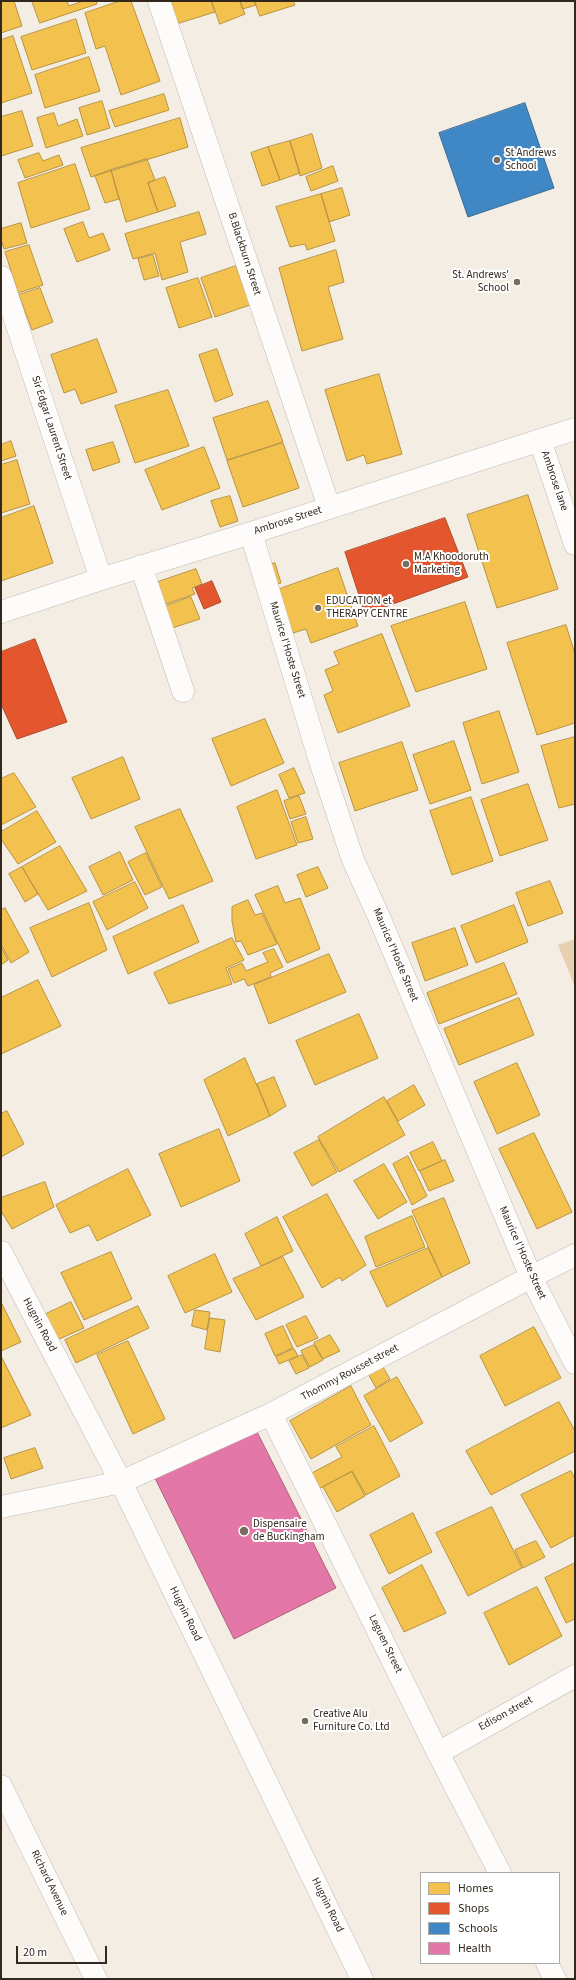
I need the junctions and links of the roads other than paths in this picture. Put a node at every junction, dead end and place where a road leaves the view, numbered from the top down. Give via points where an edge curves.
1 (159, 1) edge
2 (1, 277) edge
3 (575, 429) edge
4 (540, 440) junction
5 (329, 507) junction
6 (252, 533) junction
7 (575, 544) edge
8 (141, 566) junction
9 (101, 579) junction
10 (1, 612) edge
11 (183, 691) dead end
12 (1, 1252) edge
13 (575, 1255) edge
14 (531, 1277) junction
15 (575, 1362) edge
16 (272, 1414) junction
17 (121, 1482) junction
18 (1, 1507) edge
19 (575, 1676) edge
20 (438, 1753) junction
21 (1, 1786) edge
22 (499, 1872) edge
23 (548, 1964) edge
24 (96, 1979) edge
25 (362, 1979) edge
26 (555, 1979) edge

1 - 5 street, B.Blackburn Street
2 - 9 street, Sir Edgar Laurent Street
3 - 4 street, Ambrose Street
4 - 5 street, Ambrose Street
4 - 7 street, Ambrose lane
5 - 6 street, Ambrose Street
6 - 8 street, Ambrose Street
6 - 14 street, Maurice I'Hoste Street via 352,860 382,924
8 - 9 street, Ambrose Street
8 - 11 street
9 - 10 street, Ambrose Street
12 - 17 street, Hugnin Road
13 - 14 street, Thommy Rousset street
14 - 15 street, Maurice I'Hoste Street
14 - 16 street, Thommy Rousset street
16 - 17 street, Thommy Rousset street
16 - 20 street, Leguen Street
17 - 18 street, Thommy Rousset street
17 - 25 street, Hugnin Road
19 - 20 street, Edison street
20 - 22 street, Leguen Street
21 - 24 street, Richard Avenue
23 - 26 street

